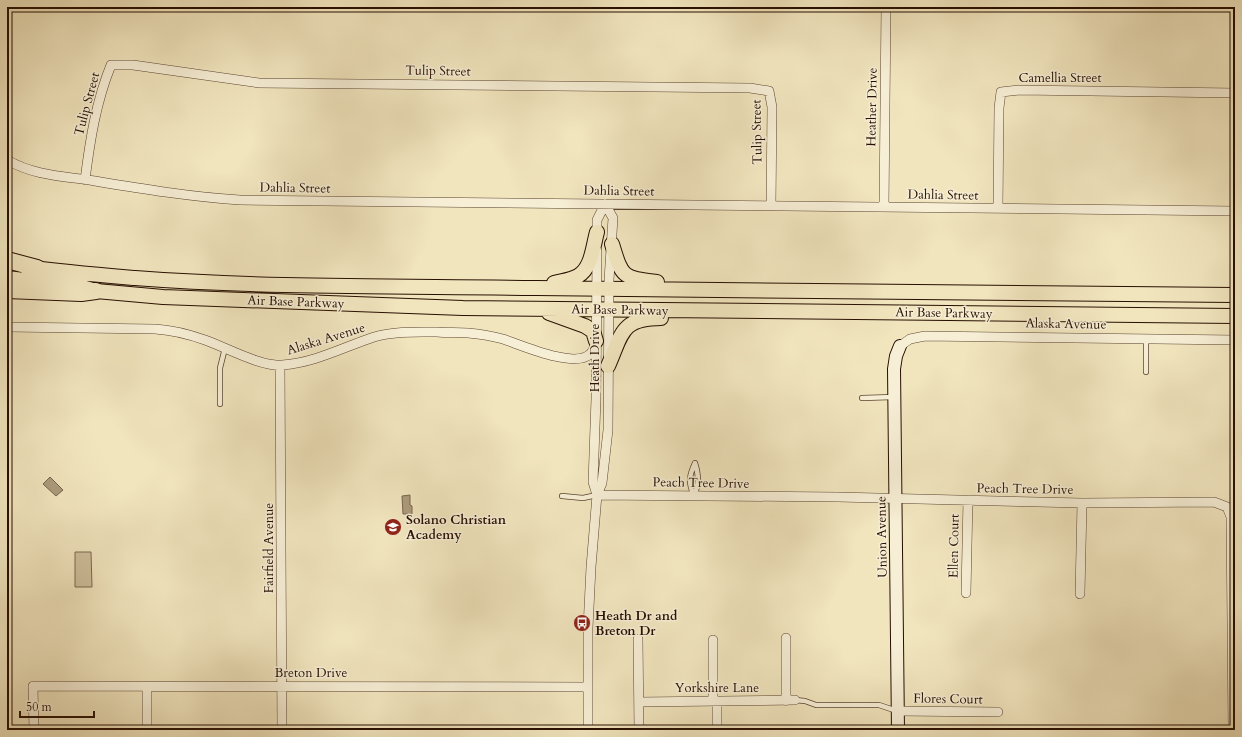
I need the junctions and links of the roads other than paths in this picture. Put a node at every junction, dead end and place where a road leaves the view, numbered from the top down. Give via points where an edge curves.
1 (886, 7) edge
2 (1235, 92) edge
3 (7, 160) edge
4 (85, 180) junction
5 (605, 204) junction
6 (771, 206) junction
7 (884, 207) junction
8 (998, 208) junction
9 (1235, 211) edge
10 (597, 232) junction
11 (612, 244) junction
12 (7, 260) edge
13 (7, 264) edge
14 (37, 268) junction
15 (7, 278) edge
16 (538, 288) junction
17 (602, 289) junction
18 (7, 290) edge
19 (695, 290) junction
20 (96, 291) junction
21 (1235, 295) edge
22 (537, 309) junction
23 (602, 309) junction
24 (763, 311) junction
25 (1235, 316) edge
26 (7, 328) edge
27 (1146, 338) junction
28 (1235, 340) edge
29 (596, 341) junction
30 (900, 346) joint
31 (225, 348) junction
32 (280, 366) junction
33 (608, 366) junction
34 (1146, 372) dead end
35 (894, 397) junction
36 (862, 398) dead end
37 (220, 404) dead end
38 (597, 494) junction
39 (562, 496) dead end
40 (694, 496) junction
41 (896, 499) junction
42 (968, 500) junction
43 (1082, 503) junction
44 (966, 593) dead end
45 (1080, 594) dead end
46 (786, 638) dead end
47 (638, 639) dead end
48 (713, 640) dead end
49 (282, 686) junction
50 (146, 687) junction
51 (588, 687) junction
52 (790, 700) junction
53 (715, 701) junction
54 (639, 702) junction
55 (898, 711) junction
56 (998, 712) dead end
57 (34, 730) edge
58 (147, 730) edge
59 (282, 730) edge
60 (588, 730) edge
61 (639, 730) edge
62 (717, 730) edge
63 (898, 730) edge
64 (1234, 730) edge

1 - 7 street, Heather Drive
2 - 8 street, Camellia Street via 1002,92 998,108
3 - 4 street, Dahlia Street via 39,173
4 - 5 street, Dahlia Street via 240,200
4 - 6 street, Tulip Street via 91,133 111,65 133,65 259,83 750,88 769,92 772,107
5 - 6 street, Dahlia Street
5 - 10 street, Heath Drive via 597,220
5 - 11 street, Heath Drive via 613,218
6 - 7 street, Dahlia Street
7 - 8 street, Dahlia Street
8 - 9 street, Dahlia Street
10 - 16 main road via 585,270 578,276
10 - 17 street, Heath Drive
11 - 17 street, Heath Drive
11 - 19 main road via 617,263 626,276
12 - 14 highway
13 - 14 main road, Air Base Parkway
14 - 16 main road, Air Base Parkway via 97,275 226,283
15 - 20 main road, Air Base Parkway
16 - 17 main road, Air Base Parkway
17 - 19 main road, Air Base Parkway
17 - 23 street, Heath Drive
18 - 20 highway via 81,293
19 - 21 main road, Air Base Parkway
20 - 22 main road, Air Base Parkway via 226,300
22 - 23 main road, Air Base Parkway
22 - 29 main road via 585,326 593,331
23 - 24 main road, Air Base Parkway
23 - 29 street, Heath Drive
23 - 33 street, Heath Drive
24 - 25 main road, Air Base Parkway
24 - 33 main road via 709,319 640,320 621,334
26 - 31 street, Alaska Avenue via 168,330
27 - 28 street, Alaska Avenue
27 - 30 street, Alaska Avenue via 924,336 910,338
27 - 34 lane
29 - 32 street, Alaska Avenue via 590,355 567,358 550,356 501,338 467,333 390,333 296,364
29 - 38 street, Heath Drive via 593,482
30 - 35 street, Union Avenue via 894,369
31 - 32 street, Alaska Avenue via 255,360
31 - 37 lane via 220,368
32 - 49 street, Fairfield Avenue
33 - 38 street, Heath Drive via 607,443 602,483
35 - 36 lane
35 - 41 street, Union Avenue
38 - 39 lane via 583,498
38 - 40 street, Peach Tree Drive
38 - 51 street, Heath Drive via 591,559
40 - 40 lane via 698,486 696,463 690,474
40 - 41 street, Peach Tree Drive
41 - 42 street, Peach Tree Drive
41 - 55 street, Union Avenue
42 - 43 street, Peach Tree Drive
42 - 44 street, Ellen Court
43 - 45 street
43 - 64 street, Peach Tree Drive via 1214,502 1227,507 1231,518
46 - 52 street
47 - 54 street
48 - 53 street
49 - 50 street, Breton Drive
49 - 51 street, Breton Drive
49 - 59 street, Fairfield Avenue
50 - 57 street, Breton Drive via 33,686
50 - 58 street
51 - 60 street, Heath Drive
52 - 53 street, Yorkshire Lane
52 - 55 lane via 816,705 879,705
53 - 54 street, Yorkshire Lane
53 - 62 street
54 - 61 street
55 - 56 street, Flores Court
55 - 63 street, Union Avenue

